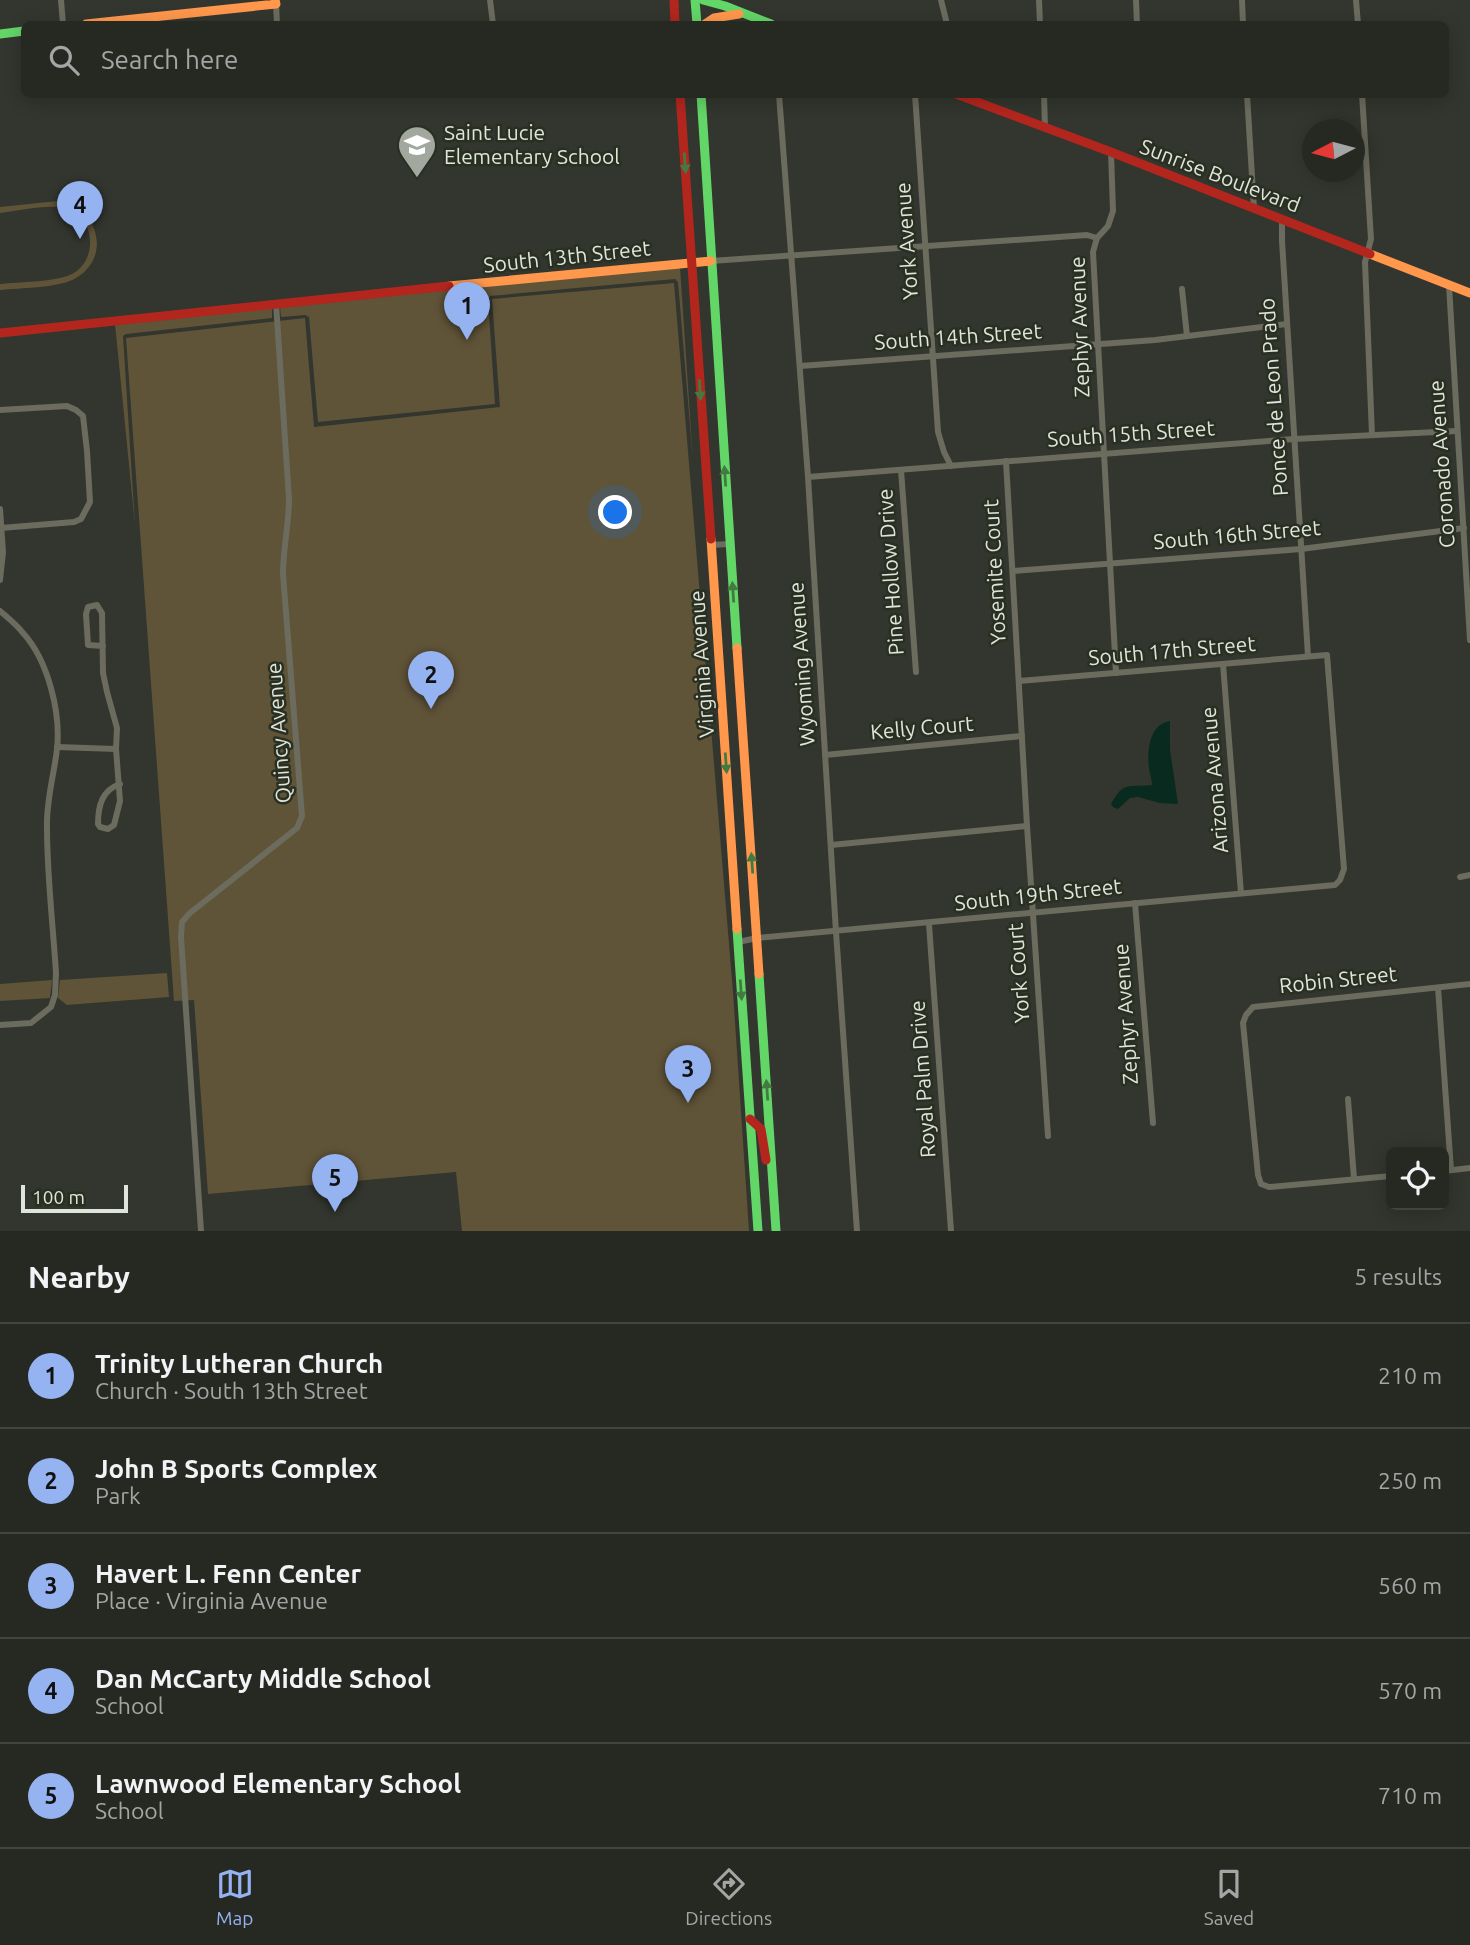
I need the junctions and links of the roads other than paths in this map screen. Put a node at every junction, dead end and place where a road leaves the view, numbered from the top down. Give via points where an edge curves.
1 (61, 0) edge
2 (491, 0) edge
3 (674, 0) edge
4 (695, 0) edge
5 (703, 0) edge
6 (941, 0) edge
7 (1039, 0) edge
8 (1136, 0) edge
9 (1242, 0) edge
10 (1356, 0) edge
11 (276, 2) edge
12 (744, 14) junction
13 (63, 21) edge
14 (112, 21) edge
15 (277, 21) edge
16 (493, 21) edge
17 (675, 21) edge
18 (697, 21) edge
19 (710, 21) edge
20 (763, 21) edge
21 (946, 21) edge
22 (1040, 21) edge
23 (1138, 21) edge
24 (1243, 21) edge
25 (1358, 21) edge
26 (21, 31) edge
27 (0, 34) edge
28 (680, 98) edge
29 (701, 98) edge
30 (779, 98) edge
31 (915, 98) edge
32 (966, 98) edge
33 (1044, 98) edge
34 (1247, 98) edge
35 (1362, 98) edge
36 (1045, 128) junction
37 (1111, 152) junction
38 (1254, 209) junction
39 (1282, 219) junction
40 (1097, 238) junction
41 (925, 245) junction
42 (1367, 253) junction
43 (791, 255) junction
44 (710, 261) junction
45 (692, 262) junction
46 (1449, 285) junction
47 (1182, 289) dead end
48 (1470, 293) edge
49 (276, 303) junction
50 (1287, 324) junction
51 (0, 333) edge
52 (1186, 336) junction
53 (1098, 344) junction
54 (933, 356) junction
55 (800, 366) junction
56 (0, 410) edge
57 (1457, 431) junction
58 (1372, 435) junction
59 (1294, 439) junction
60 (1104, 454) junction
61 (1006, 461) junction
62 (951, 466) junction
63 (901, 470) junction
64 (808, 477) junction
65 (0, 509) edge
66 (1, 528) edge
67 (1464, 528) junction
68 (730, 544) junction
69 (711, 545) junction
70 (1301, 548) junction
71 (1110, 564) junction
72 (1013, 571) junction
73 (0, 580) edge
74 (0, 611) edge
75 (1470, 640) edge
76 (103, 646) junction
77 (1307, 656) junction
78 (1223, 664) junction
79 (916, 672) dead end
80 (1116, 673) junction
81 (1019, 681) junction
82 (1022, 736) junction
83 (57, 747) junction
84 (116, 749) junction
85 (825, 755) junction
86 (120, 784) junction
87 (1027, 827) junction
88 (831, 845) junction
89 (1470, 875) edge
90 (1460, 877) dead end
91 (1340, 880) joint
92 (1241, 893) junction
93 (1135, 903) junction
94 (1032, 914) junction
95 (929, 924) junction
96 (836, 932) junction
97 (757, 938) junction
98 (738, 942) junction
99 (1470, 984) edge
100 (1438, 988) junction
101 (0, 1025) edge
102 (1348, 1099) dead end
103 (750, 1119) junction
104 (1153, 1123) dead end
105 (1048, 1136) dead end
106 (1446, 1147) edge
107 (1470, 1168) edge
108 (1449, 1170) edge
109 (1386, 1177) edge
110 (1354, 1180) junction
111 (776, 1230) edge
112 (201, 1231) edge
113 (758, 1231) edge
114 (857, 1231) edge
115 (951, 1231) edge

1 - 13 street
2 - 16 street
3 - 17 main road
4 - 18 main road
5 - 12 main road
6 - 21 street
7 - 22 street
8 - 23 street
9 - 24 street
10 - 25 street
11 - 14 main road
11 - 15 street
12 - 19 main road
12 - 20 main road
26 - 27 main road
28 -> 45 main road, Virginia Avenue
29 - 44 main road, Virginia Avenue
30 - 43 street, Wyoming Avenue
31 - 41 street, York Avenue
32 - 36 main road, Sunrise Boulevard
33 - 36 street
34 - 38 street
35 - 42 street via 1371,239
36 - 37 main road, Sunrise Boulevard
37 - 38 main road, Sunrise Boulevard
37 - 40 street, Zephyr Avenue via 1113,211
38 - 39 main road, Sunrise Boulevard
39 - 42 main road, Sunrise Boulevard
39 - 50 street, Ponce de Leon Prado
40 - 41 street, South 13th Street
40 - 53 street, Zephyr Avenue via 1093,251
41 - 43 street, South 13th Street
41 - 54 street, York Avenue
42 - 46 main road, Sunrise Boulevard
42 - 58 street
43 - 44 street, South 13th Street
43 - 55 street, Wyoming Avenue
44 - 45 main road, South 13th Street
68 -> 44 main road, Virginia Avenue
45 - 49 main road, South 13th Street
45 -> 69 main road, Virginia Avenue
46 - 48 main road, Sunrise Boulevard
46 - 57 street, Coronado Avenue
47 - 52 street
49 - 51 main road, South 13th Street
49 - 112 street, Quincy Avenue via 289,499 283,574 302,816 297,828 182,922
50 - 52 street, South 14th Street
50 - 59 street, Ponce de Leon Prado
52 - 53 street, South 14th Street
53 - 54 street, South 14th Street
53 - 60 street, Zephyr Avenue
54 - 55 street, South 14th Street
54 - 62 street, York Avenue via 938,432
55 - 64 street, Wyoming Avenue
56 - 66 street via 67,406 83,416 90,502 74,523
57 - 58 street, South 15th Street
57 - 67 street, Coronado Avenue
58 - 59 street, South 15th Street
59 - 60 street, South 15th Street
59 - 70 street, Ponce de Leon Prado
60 - 61 street, South 15th Street
60 - 71 street, Zephyr Avenue
61 - 62 street, South 15th Street
61 - 72 street, Yosemite Court
62 - 63 street, South 15th Street
63 - 64 street, South 15th Street
63 - 79 street, Pine Hollow Drive
64 - 85 street, Wyoming Avenue
65 - 66 street
66 - 73 street
67 - 70 street, South 16th Street
67 - 75 street, Coronado Avenue
68 - 69 street
97 -> 68 main road, Virginia Avenue
69 -> 98 main road, Virginia Avenue
70 - 71 street, South 16th Street
70 - 77 street, Ponce de Leon Prado
71 - 72 street, South 16th Street
71 - 80 street, Zephyr Avenue
72 - 81 street, Yosemite Court
74 - 83 street via 40,658 57,719
76 - 76 street via 102,613 93,605 86,614 88,646
76 - 84 street via 103,673 117,728
77 - 78 street, South 17th Street
77 - 91 street, South 17th Street via 1327,654 1344,869
78 - 80 street, South 17th Street
78 - 92 street, Arizona Avenue
80 - 81 street, South 17th Street
81 - 82 street, York Court
82 - 85 street, Kelly Court
82 - 87 street, York Court
83 - 84 street
83 - 101 street via 47,825 55,995 51,1007 31,1023
84 - 86 street
85 - 88 street, Wyoming Avenue
86 - 86 street via 105,793 98,811 100,827 114,825
87 - 88 street
87 - 94 street, York Court
88 - 96 street, Wyoming Avenue
89 - 90 street
91 - 92 street, South 19th Street via 1335,885
92 - 93 street, South 19th Street
93 - 94 street, South 19th Street
93 - 104 street, Zephyr Avenue
94 - 95 street, South 19th Street
94 - 105 street, York Court
95 - 96 street, South 19th Street
95 - 115 street, Royal Palm Drive
96 - 97 street, South 19th Street
96 - 114 street, Wyoming Avenue
97 - 98 street, South 19th Street
111 -> 97 main road, Virginia Avenue
98 -> 103 main road, Virginia Avenue
99 - 100 street, Robin Street
100 - 106 street
100 - 110 street, Robin Street via 1253,1007 1246,1015 1243,1023 1261,1184
102 - 110 street
103 - 111 main road via 761,1129
103 - 113 main road, Virginia Avenue
107 - 108 street
109 - 110 street

